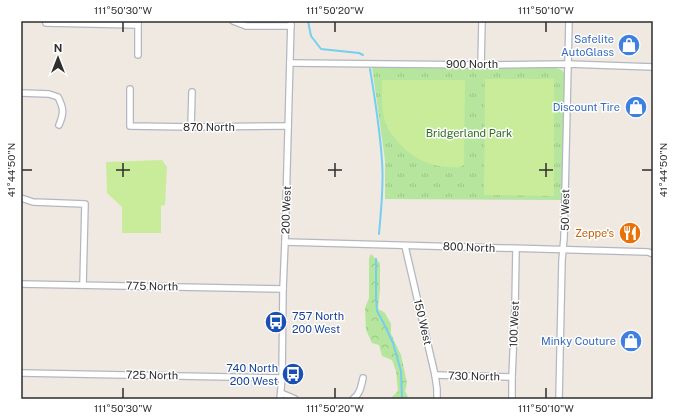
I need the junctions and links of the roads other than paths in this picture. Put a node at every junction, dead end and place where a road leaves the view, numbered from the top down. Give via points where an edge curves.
1 (233, 21) edge
2 (482, 21) edge
3 (569, 21) edge
4 (71, 22) edge
5 (46, 23) dead end
6 (138, 23) edge
7 (291, 23) edge
8 (138, 55) dead end
9 (290, 63) junction
10 (568, 64) junction
11 (481, 65) junction
12 (653, 67) edge
13 (130, 89) dead end
14 (192, 92) dead end
15 (21, 93) edge
16 (59, 125) dead end
17 (288, 126) junction
18 (191, 127) junction
19 (21, 198) edge
20 (285, 242) junction
21 (405, 246) junction
22 (516, 249) junction
23 (563, 250) junction
24 (653, 254) edge
25 (21, 284) edge
26 (83, 284) junction
27 (283, 288) junction
28 (21, 373) edge
29 (435, 375) junction
30 (512, 376) junction
31 (282, 378) junction
32 (363, 378) dead end
33 (281, 396) edge
34 (295, 399) edge
35 (353, 399) edge
36 (437, 399) edge
37 (512, 399) edge
38 (559, 399) edge

1 - 7 street via 246,26
2 - 11 street
3 - 10 street, 50 West
4 - 5 street
4 - 6 street
6 - 8 street
7 - 9 street, 200 West
9 - 11 street, 900 North
9 - 17 street, 200 West
10 - 11 street, 900 North
10 - 12 street, 900 North
10 - 23 street, 50 West
13 - 18 street, 870 North via 130,126
14 - 18 street
15 - 16 street via 49,94 58,97 63,106
17 - 18 street, 870 North
17 - 20 street, 200 West
19 - 26 street via 33,202 85,204
20 - 21 street, 800 North
20 - 27 street, 200 West
21 - 22 street, 800 North
21 - 29 street, 150 West
22 - 23 street, 800 North
22 - 30 street, 100 West
23 - 24 street, 800 North
23 - 38 street, 50 West
25 - 26 street, 775 North
26 - 27 street, 775 North
27 - 31 street, 200 West
28 - 31 street, 725 North
29 - 30 street, 730 North
29 - 36 street, 150 West
30 - 37 street, 100 West
31 - 33 street, 200 West
32 - 35 street via 361,389
33 - 34 street

